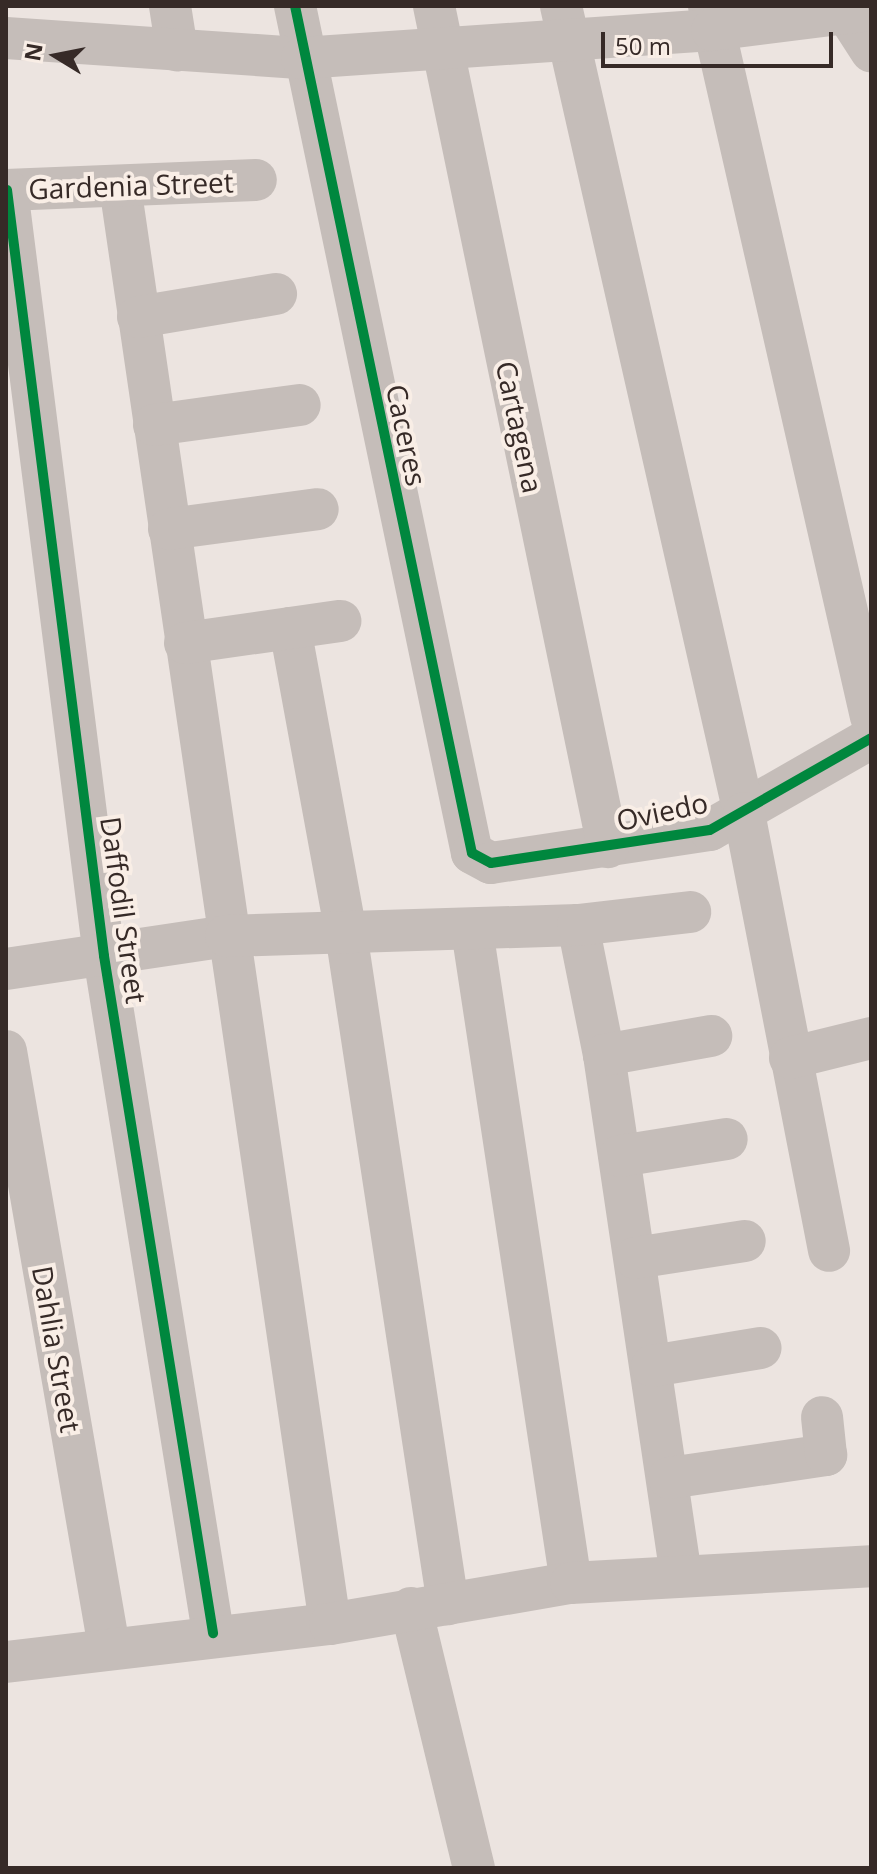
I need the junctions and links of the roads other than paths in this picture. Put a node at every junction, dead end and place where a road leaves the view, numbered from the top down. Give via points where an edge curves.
1 (170, 6) edge
2 (295, 6) edge
3 (853, 10) edge
4 (710, 18) edge
5 (564, 23) edge
6 (437, 25) edge
7 (29, 27) edge
8 (177, 50) junction
9 (871, 51) edge
10 (302, 58) junction
11 (256, 180) dead end
12 (120, 186) junction
13 (6, 190) edge
14 (276, 294) dead end
15 (138, 317) junction
16 (300, 405) dead end
17 (154, 425) junction
18 (318, 509) dead end
19 (169, 529) junction
20 (340, 621) dead end
21 (290, 628) junction
22 (185, 643) junction
23 (871, 717) edge
24 (871, 738) edge
25 (744, 813) junction
26 (608, 847) junction
27 (491, 863) joint
28 (690, 912) dead end
29 (578, 925) junction
30 (472, 930) junction
31 (346, 933) junction
32 (226, 936) junction
33 (104, 956) junction
34 (6, 969) edge
35 (711, 1036) dead end
36 (871, 1038) edge
37 (6, 1051) edge
38 (604, 1055) junction
39 (790, 1058) junction
40 (727, 1139) dead end
41 (620, 1156) junction
42 (745, 1241) dead end
43 (829, 1251) dead end
44 (635, 1258) junction
45 (761, 1348) dead end
46 (652, 1366) junction
47 (822, 1417) dead end
48 (669, 1478) junction
49 (871, 1566) edge
50 (681, 1576) junction
51 (571, 1583) junction
52 (430, 1606) junction
53 (330, 1624) junction
54 (213, 1633) junction
55 (109, 1647) junction
56 (6, 1662) edge
57 (474, 1868) edge

1 - 8 street
2 - 10 street, Caceres
3 - 4 street
3 - 9 street
4 - 5 street
4 - 23 street
5 - 6 street
5 - 25 street
6 - 10 street
6 - 26 street, Cartagena
7 - 8 street
8 - 10 street
10 - 27 street, Caceres via 472,853
11 - 12 street, Gardenia Street
12 - 13 street, Gardenia Street
12 - 15 street
13 - 33 street, Daffodil Street
14 - 15 street
15 - 17 street
16 - 17 street
17 - 19 street
18 - 19 street
19 - 22 street
20 - 21 street
21 - 22 street
21 - 31 street
22 - 32 street
24 - 25 street, Oviedo
25 - 26 street, Oviedo via 710,830
25 - 39 street
26 - 27 street, Oviedo
28 - 29 street
29 - 30 street
29 - 38 street
30 - 31 street
30 - 51 street
31 - 32 street
31 - 52 street
32 - 33 street
32 - 53 street
33 - 34 street
33 - 54 street, Daffodil Street
35 - 38 street
36 - 39 street
37 - 55 street, Dahlia Street
38 - 41 street
39 - 43 street
40 - 41 street
41 - 44 street
42 - 44 street
44 - 46 street
45 - 46 street
46 - 48 street
47 - 48 street via 826,1455
48 - 50 street
49 - 50 street
50 - 51 street
51 - 52 street
52 - 53 street
52 - 57 street
53 - 54 street
54 - 55 street
55 - 56 street

